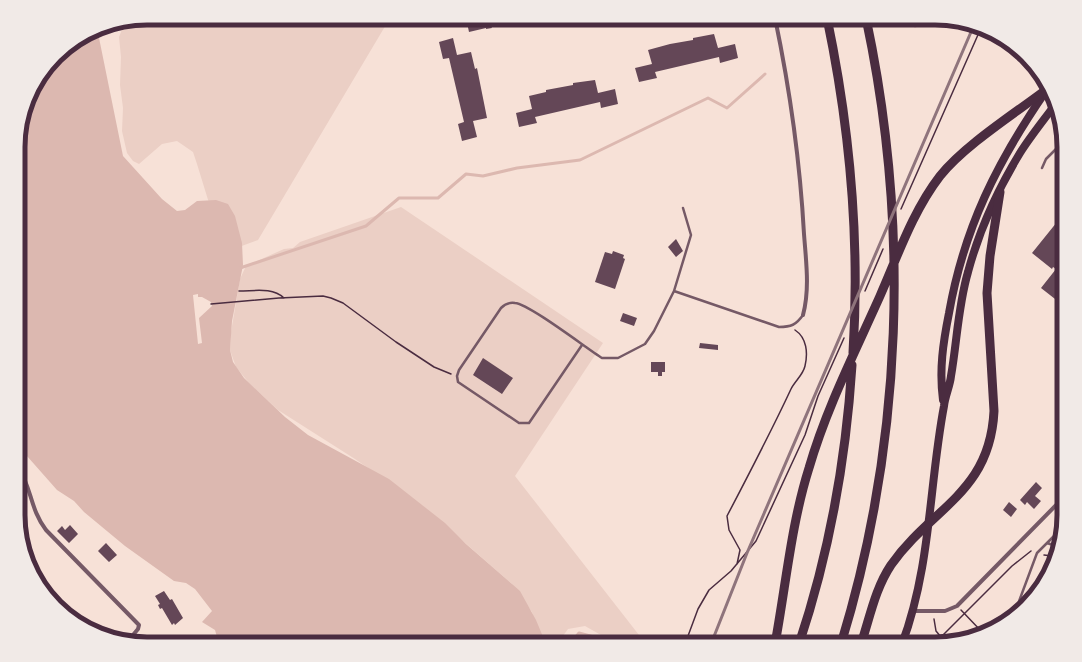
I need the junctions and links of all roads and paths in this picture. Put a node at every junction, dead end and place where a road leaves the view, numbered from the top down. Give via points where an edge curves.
1 (776, 25) edge
2 (828, 25) edge
3 (868, 25) edge
4 (979, 33) edge
5 (1044, 91) edge
6 (1044, 93) edge
7 (1051, 110) edge
8 (1057, 148) edge
9 (1042, 168) dead end
10 (1000, 192) junction
11 (683, 208) dead end
12 (901, 210) dead end
13 (885, 246) dead end
14 (239, 291) dead end
15 (674, 291) junction
16 (862, 297) dead end
17 (285, 298) junction
18 (211, 304) dead end
19 (803, 315) joint
20 (792, 327) junction
21 (846, 333) dead end
22 (582, 345) junction
23 (457, 376) junction
24 (944, 405) junction
25 (25, 480) edge
26 (1057, 504) edge
27 (1055, 535) edge
28 (1047, 543) junction
29 (1053, 545) edge
30 (1037, 554) junction
31 (1050, 556) edge
32 (737, 564) junction
33 (1018, 604) edge
34 (957, 606) junction
35 (912, 611) junction
36 (965, 615) junction
37 (934, 619) dead end
38 (979, 629) edge
39 (133, 636) edge
40 (688, 637) edge
41 (776, 637) edge
42 (801, 637) edge
43 (843, 637) edge
44 (863, 637) edge
45 (904, 637) edge
46 (941, 637) joint

1 - 19 street via 795,128 802,188 807,295
2 - 42 highway via 838,75 853,200 855,299 852,376 845,444 835,501 822,562
3 - 43 highway via 875,59 889,166 893,227 893,333 888,420 879,488 865,555
4 - 12 path
5 - 41 highway via 974,144 946,169 927,195 907,235 821,432 809,466 797,516
6 - 24 main road via 993,178 966,242 956,274 945,333 940,376
7 - 10 main road via 1020,152
8 - 9 lane via 1046,159
10 - 24 main road via 977,242 967,273 951,377
10 - 44 highway via 987,293 994,402 993,425 984,459 962,493 896,560 878,589
11 - 15 lane via 691,235
13 - 16 path
14 - 17 path via 270,290
15 - 20 lane via 779,327
15 - 22 lane via 645,344 618,358 610,359 602,358
17 - 18 path
17 - 23 path via 323,296 343,303 434,367
19 - 20 lane
20 - 32 path via 802,334 807,352 805,367 727,516 729,530 740,550
21 - 32 path via 818,396 805,435 756,541
22 - 23 lane via 530,309 516,303 508,303 501,308
22 - 23 lane via 529,422 519,423 458,382
24 - 35 main road via 928,533
25 - 39 street via 34,512 46,530 139,625
26 - 34 street
27 - 28 lane
28 - 29 lane
28 - 30 lane
30 - 31 path
30 - 33 lane
30 - 36 path via 1031,551 1012,566
32 - 40 path via 709,590 698,609
34 - 35 street via 945,611
34 - 36 path
35 - 45 main road
36 - 38 path
36 - 46 path
37 - 46 path via 936,631

